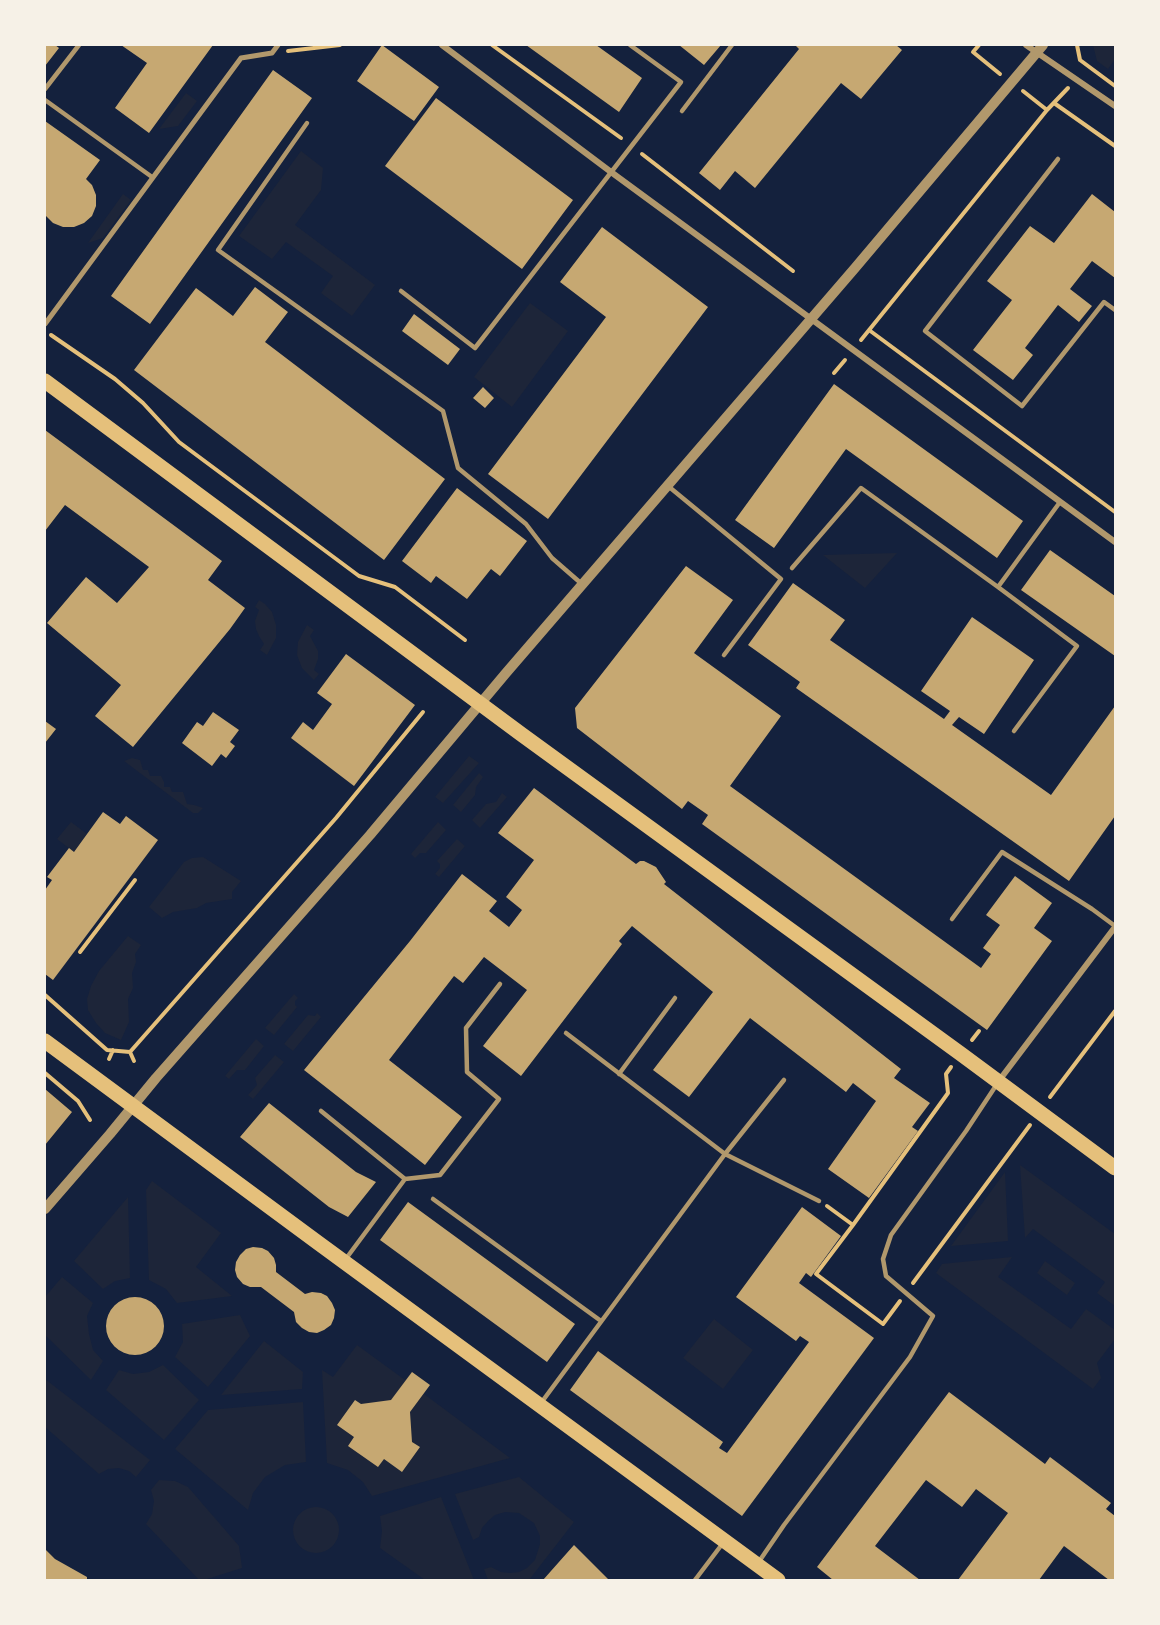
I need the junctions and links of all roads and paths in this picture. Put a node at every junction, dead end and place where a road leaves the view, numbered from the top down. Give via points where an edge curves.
1 (79, 45) edge
2 (278, 45) edge
3 (340, 45) edge
4 (442, 45) edge
5 (492, 45) edge
6 (630, 45) edge
7 (732, 45) edge
8 (979, 45) edge
9 (1026, 45) edge
10 (1077, 45) edge
11 (1041, 49) edge
12 (973, 52) dead end
13 (272, 53) junction
14 (1115, 86) edge
15 (45, 89) edge
16 (45, 100) edge
17 (1054, 103) dead end
18 (1115, 106) edge
19 (1047, 110) dead end
20 (682, 111) dead end
21 (307, 123) dead end
22 (632, 146) junction
23 (1115, 146) edge
24 (1058, 159) dead end
25 (611, 172) junction
26 (152, 177) junction
27 (793, 271) dead end
28 (401, 291) dead end
29 (1115, 310) edge
30 (812, 318) junction
31 (45, 324) edge
32 (45, 330) edge
33 (869, 330) junction
34 (854, 350) junction
35 (834, 374) dead end
36 (45, 381) edge
37 (668, 486) junction
38 (1060, 502) junction
39 (1115, 512) edge
40 (1115, 542) edge
41 (792, 568) dead end
42 (582, 585) junction
43 (998, 587) junction
44 (465, 640) dead end
45 (724, 655) dead end
46 (480, 704) junction
47 (423, 712) dead end
48 (1014, 731) dead end
49 (135, 880) dead end
50 (952, 920) dead end
51 (1115, 926) edge
52 (80, 952) dead end
53 (500, 984) dead end
54 (45, 995) edge
55 (675, 998) dead end
56 (1115, 1011) edge
57 (979, 1031) dead end
58 (566, 1033) dead end
59 (45, 1041) edge
60 (113, 1050) junction
61 (130, 1052) junction
62 (961, 1054) junction
63 (109, 1059) dead end
64 (134, 1061) dead end
65 (45, 1073) edge
66 (619, 1074) junction
67 (784, 1080) dead end
68 (998, 1082) junction
69 (132, 1107) junction
70 (321, 1112) dead end
71 (1039, 1112) junction
72 (90, 1120) dead end
73 (725, 1154) junction
74 (1115, 1168) edge
75 (405, 1179) junction
76 (433, 1199) dead end
77 (819, 1201) joint
78 (45, 1209) edge
79 (853, 1225) junction
80 (344, 1262) junction
81 (906, 1293) junction
82 (601, 1321) junction
83 (539, 1405) junction
84 (724, 1541) junction
85 (757, 1565) junction
86 (695, 1580) edge
87 (778, 1580) edge

1 - 15 lane
2 - 13 street
3 - 13 path
4 - 25 street
5 - 22 path
6 - 22 lane via 681,82
7 - 20 lane
8 - 12 path
9 - 11 street
10 - 14 path via 1080,60
11 - 18 street
11 - 30 street
13 - 26 street via 241,58
16 - 26 lane
17 - 23 path
19 - 33 path
21 - 42 lane via 218,250 442,411 458,468 526,524 552,558
22 - 25 lane
22 - 27 path
24 - 29 lane via 925,331 1022,406 1104,302
25 - 28 lane via 475,348
25 - 30 street
26 - 31 street
30 - 34 street
30 - 37 street
32 - 44 path via 115,379 179,442 359,576 395,586
33 - 34 path
33 - 39 path
34 - 35 path
34 - 38 street
36 - 46 main road
37 - 42 street
37 - 45 lane via 781,579
38 - 40 street
38 - 43 lane
41 - 43 lane via 861,488
42 - 46 street
43 - 48 lane via 1077,646
46 - 62 main road
46 - 69 street
47 - 61 path via 336,818
49 - 52 path
50 - 51 lane via 1002,852
51 - 68 street
53 - 75 lane via 466,1028 467,1072 499,1099 440,1175
54 - 60 path via 107,1050
55 - 66 lane
56 - 71 path
57 - 62 path
58 - 66 lane
59 - 69 main road
60 - 61 path
60 - 63 path
61 - 64 path
62 - 68 main road
62 - 79 path via 946,1074 948,1093
65 - 72 path via 78,1101
66 - 73 lane
67 - 73 lane
68 - 71 main road
68 - 81 lane via 891,1235 883,1259 886,1276
69 - 78 street
69 - 80 main road
70 - 75 lane
71 - 74 main road
71 - 81 path
73 - 77 lane
73 - 82 lane
75 - 80 lane
76 - 82 lane
77 - 79 path
79 - 81 path via 816,1274 883,1324
80 - 83 main road
81 - 85 lane via 933,1316 910,1357
82 - 83 lane
83 - 84 main road
84 - 85 main road
84 - 86 lane
85 - 87 main road

